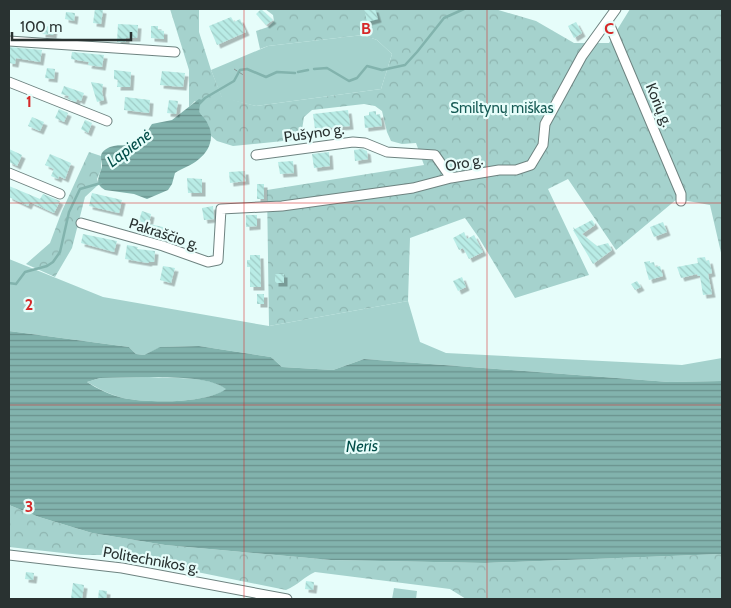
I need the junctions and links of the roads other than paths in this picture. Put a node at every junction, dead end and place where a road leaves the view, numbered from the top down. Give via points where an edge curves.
1 (616, 9) edge
2 (608, 21) junction
3 (9, 41) edge
4 (175, 52) dead end
5 (9, 82) edge
6 (107, 121) dead end
7 (256, 155) dead end
8 (9, 173) edge
9 (451, 178) junction
10 (60, 194) dead end
11 (681, 201) dead end
12 (282, 206) joint
13 (81, 223) dead end
14 (9, 555) edge
15 (287, 599) edge

1 - 2 street
2 - 9 street, Oro g. via 582,56 545,124 542,145 531,165 516,170
2 - 11 street, Korių g. via 681,194
3 - 4 street
5 - 6 street
7 - 9 street, Pušyno g. via 365,143 387,152 435,156
8 - 10 street
9 - 12 street, Oro g. via 413,188
12 - 13 street, Pakraščio g. via 221,209 218,260 208,262
14 - 15 street, Politechnikos g. via 122,568

